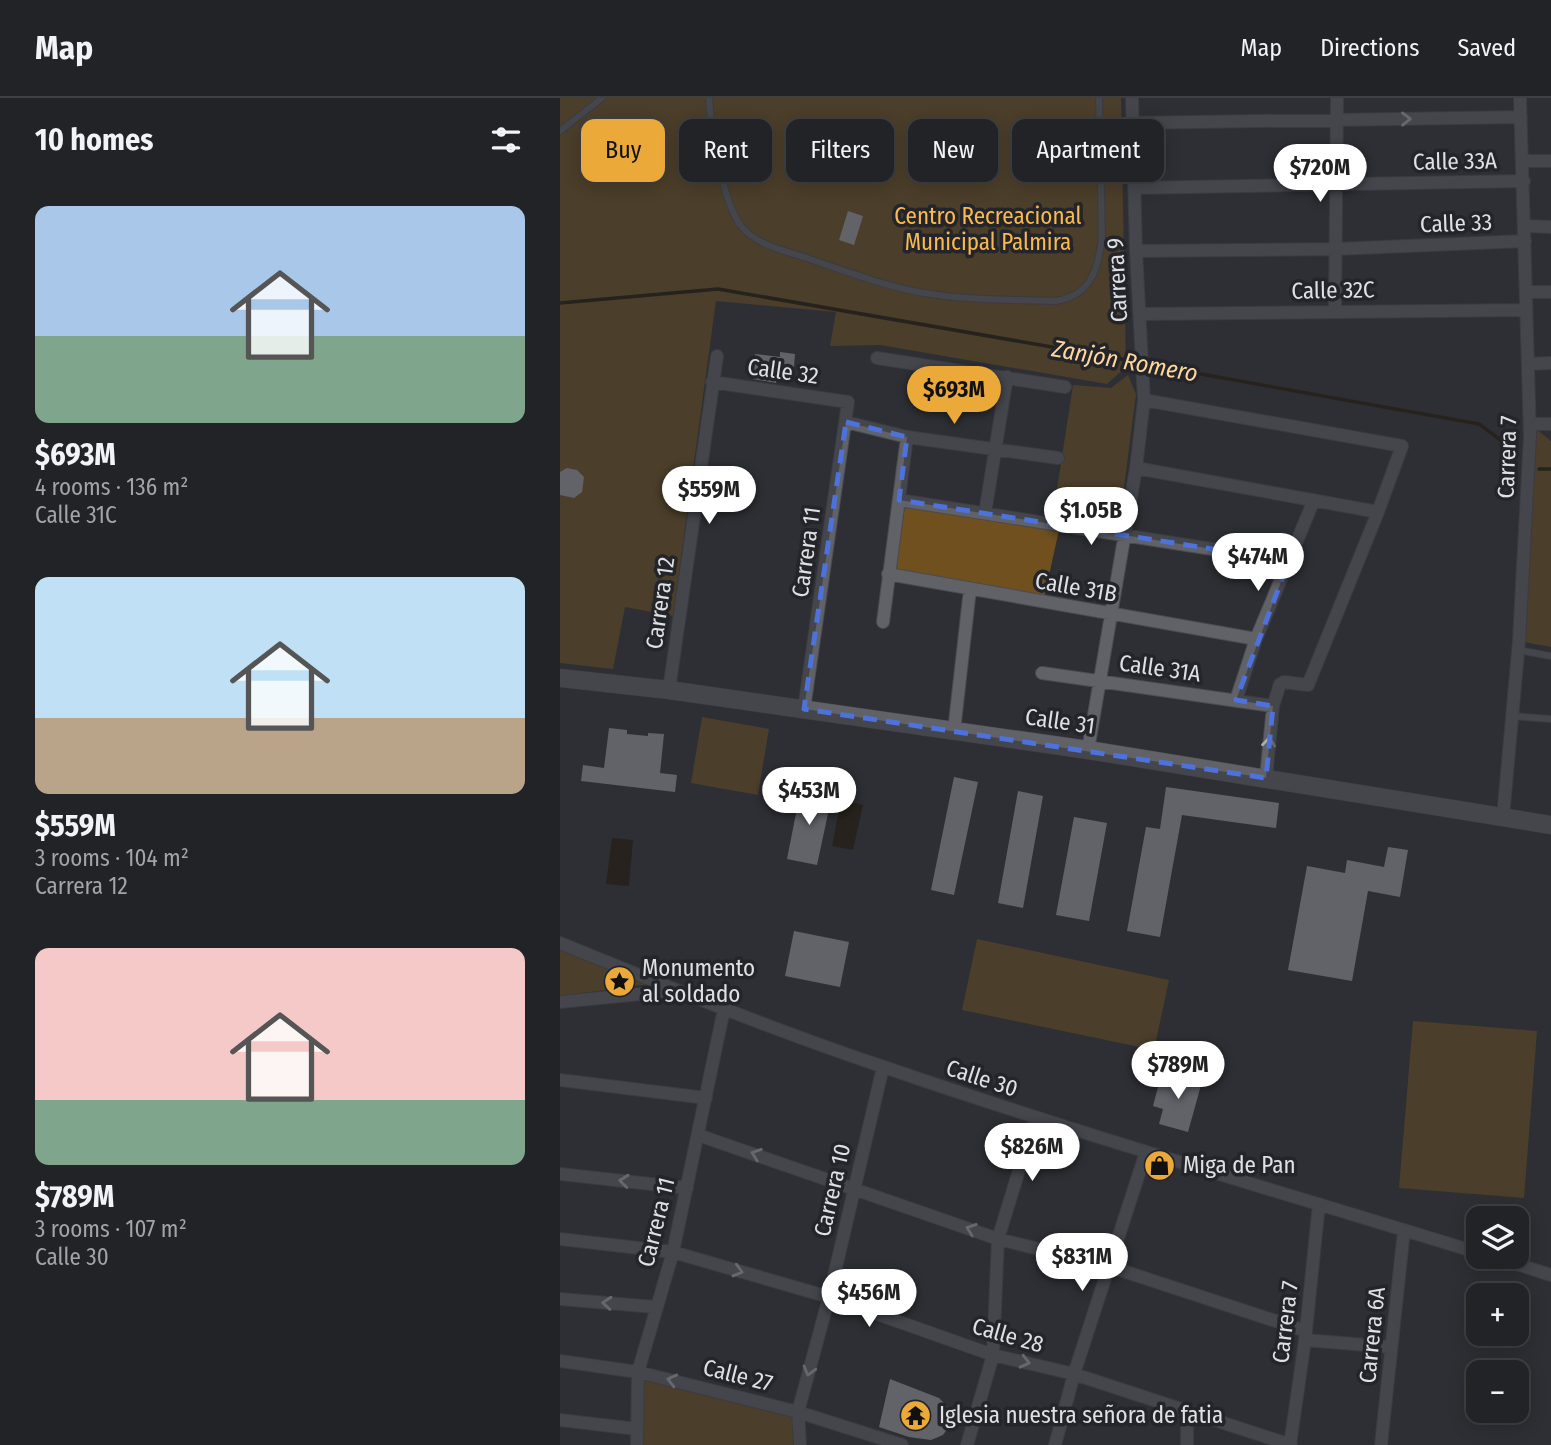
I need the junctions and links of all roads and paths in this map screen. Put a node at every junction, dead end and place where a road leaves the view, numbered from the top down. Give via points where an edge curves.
1 (602, 98) edge
2 (709, 98) edge
3 (1100, 98) edge
4 (1132, 98) edge
5 (1337, 98) edge
6 (1520, 98) edge
7 (1521, 117) junction
8 (1133, 119) edge
9 (1337, 120) junction
10 (1164, 123) edge
11 (560, 131) edge
12 (1523, 161) junction
13 (1551, 161) edge
14 (1524, 181) junction
15 (1134, 182) edge
16 (1337, 184) junction
17 (1134, 188) junction
18 (1525, 226) junction
19 (1551, 227) edge
20 (1525, 242) junction
21 (1336, 249) junction
22 (1136, 251) junction
23 (1526, 292) junction
24 (1551, 292) edge
25 (1335, 310) junction
26 (1526, 310) junction
27 (1140, 314) junction
28 (717, 356) dead end
29 (877, 358) dead end
30 (1551, 363) edge
31 (1529, 364) junction
32 (1007, 377) junction
33 (712, 382) junction
34 (1065, 387) dead end
35 (1144, 400) junction
36 (848, 402) joint
37 (846, 422) junction
38 (1530, 424) junction
39 (1551, 424) edge
40 (907, 437) junction
41 (996, 449) junction
42 (1058, 458) dead end
43 (1136, 468) junction
44 (899, 500) junction
45 (1314, 500) junction
46 (1378, 512) junction
47 (985, 513) junction
48 (1125, 535) junction
49 (1289, 561) junction
50 (888, 574) junction
51 (970, 589) junction
52 (1111, 615) junction
53 (883, 622) dead end
54 (1256, 639) junction
55 (1518, 650) junction
56 (1551, 656) edge
57 (1042, 673) dead end
58 (560, 678) edge
59 (1100, 681) junction
60 (669, 690) junction
61 (1236, 700) junction
62 (1273, 706) junction
63 (804, 709) junction
64 (1512, 716) junction
65 (1551, 719) edge
66 (954, 731) junction
67 (1088, 750) junction
68 (1266, 778) junction
69 (1503, 817) junction
70 (1551, 825) edge
71 (560, 943) edge
72 (675, 990) junction
73 (560, 1002) edge
74 (724, 1009) junction
75 (883, 1067) junction
76 (560, 1080) edge
77 (706, 1098) junction
78 (1035, 1118) junction
79 (698, 1135) junction
80 (1146, 1152) junction
81 (560, 1174) edge
82 (687, 1188) junction
83 (854, 1188) junction
84 (1319, 1204) junction
85 (1404, 1230) junction
86 (998, 1238) junction
87 (560, 1239) edge
88 (1466, 1249) edge
89 (673, 1252) junction
90 (1108, 1266) junction
91 (1529, 1268) edge
92 (1551, 1275) edge
93 (829, 1297) junction
94 (560, 1300) edge
95 (655, 1307) junction
96 (1305, 1335) junction
97 (1391, 1347) junction
98 (993, 1355) junction
99 (560, 1361) edge
100 (638, 1372) junction
101 (1074, 1374) junction
102 (1186, 1411) junction
103 (798, 1412) junction
104 (560, 1420) edge
105 (637, 1429) junction
106 (636, 1445) edge
107 (800, 1445) edge
108 (902, 1445) edge
109 (967, 1445) edge
110 (1055, 1445) edge
111 (1187, 1445) edge
112 (1290, 1445) edge
113 (1381, 1445) edge

1 - 11 lane
2 - 3 lane via 710,123 726,191 752,237 924,293 1056,301 1083,289 1099,260
4 - 8 street, Carrera 9
5 - 9 street
6 - 7 street, Carrera 7
9 -> 7 street
7 - 12 street, Carrera 7
9 - 10 street
9 - 16 street
12 - 13 street, Calle 33A
12 - 14 street, Carrera 7
14 - 16 street, Calle 33A
14 - 18 street, Carrera 7
15 - 17 street, Carrera 9
16 - 17 street, Calle 33A
16 - 21 street
17 - 22 street, Carrera 9
18 - 19 street, Calle 33
18 - 20 street, Carrera 7
20 - 21 street, Calle 33
20 - 23 street, Carrera 7
21 - 22 street, Calle 33
21 - 25 street
22 - 27 street, Carrera 9
23 - 24 street
23 - 26 street, Carrera 7
25 - 26 street, Calle 32C
25 - 27 street, Calle 32C
26 - 31 street, Carrera 7
27 - 35 street, Carrera 9
28 - 33 street, Carrera 12
29 - 32 street
30 - 31 street
31 - 38 street, Carrera 7
32 - 34 street
32 - 41 street
33 - 36 street, Calle 32
33 - 60 street, Carrera 12
35 - 43 street, Carrera 9
35 - 46 street via 1402,446
36 - 37 street, Carrera 11
37 - 40 street
37 - 63 street, Carrera 11
38 - 39 street
38 - 55 street, Carrera 7
40 - 41 street
40 - 44 street
41 - 42 street
41 - 47 street
43 - 45 street
43 - 48 street, Carrera 9
44 - 47 street
44 - 50 street
45 - 46 street
45 - 49 street
46 - 62 street via 1308,685 1282,682
47 - 48 street
48 - 49 street
48 - 52 street, Carrera 9
49 - 54 street
50 - 51 street, Calle 31B
50 - 53 street
51 - 52 street, Calle 31B
51 - 66 street
52 - 54 street, Calle 31B
52 - 59 street, Carrera 9
54 - 61 street
55 - 56 lane
55 - 64 street, Carrera 7
57 - 59 street, Calle 31A
58 - 60 main road, Calle 31
59 - 61 street, Calle 31A
59 - 67 street, Carrera 9
60 - 63 main road, Calle 31
61 - 62 street, Calle 31A
68 -> 62 street
63 - 66 main road, Calle 31
64 - 65 lane
64 - 69 street, Carrera 7
66 - 67 main road, Calle 31
67 - 68 main road, Calle 31
68 - 69 main road, Calle 31
69 - 70 main road, Calle 31
71 - 72 street, Calle 30
72 - 73 street
72 - 74 street, Calle 30
74 - 75 street, Calle 30
74 - 77 street, Carrera 11
75 - 78 street, Calle 30
75 - 83 street, Carrera 10
76 - 77 street
77 - 79 street, Carrera 11
78 - 80 street, Calle 30
78 - 86 street
79 - 82 street, Carrera 11
83 -> 79 street
80 - 84 street, Calle 30
80 - 90 street
82 -> 81 street
82 - 89 street, Carrera 11
86 -> 83 street
83 - 93 street, Carrera 10
84 - 85 street, Calle 30
84 - 96 street, Carrera 7
85 - 88 street, Calle 30
85 - 97 street, Carrera 6A
86 - 90 street
86 - 98 street
87 - 89 street, Calle 28
89 -> 93 street, Calle 28
89 - 95 street, Carrera 11
90 - 96 street
90 - 101 street
91 - 92 street
93 - 98 street, Calle 28
93 -> 103 street, Carrera 10
95 -> 94 street
95 - 100 street, Carrera 11
96 - 97 street
96 - 112 street, Carrera 7
97 - 113 street, Carrera 6A
98 -> 101 street, Calle 28
98 - 109 street
99 - 100 street, Calle 27
103 -> 100 street, Calle 27
100 - 105 street, Carrera 11
101 - 102 street, Calle 28
101 - 110 street
102 - 111 street
102 - 112 street, Calle 28
103 - 107 street, Carrera 10
103 - 108 street, Calle 27
104 - 105 street
105 - 106 street, Carrera 11

